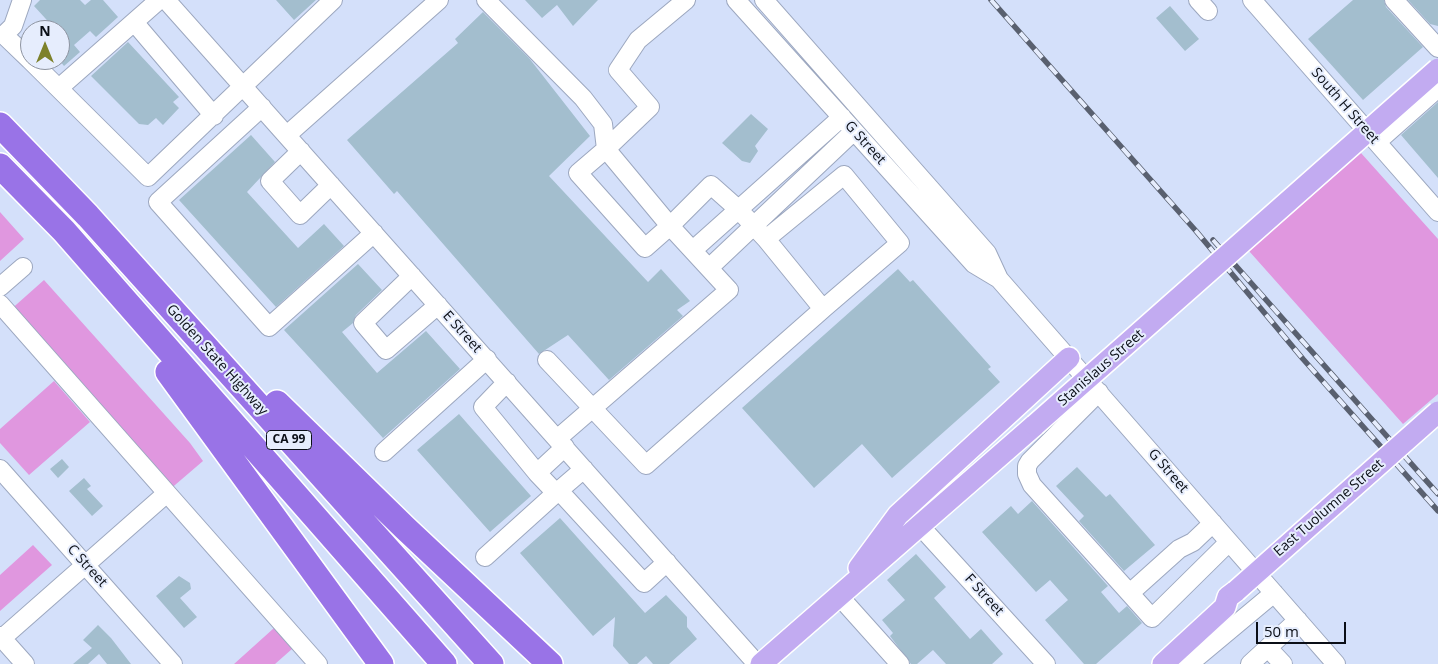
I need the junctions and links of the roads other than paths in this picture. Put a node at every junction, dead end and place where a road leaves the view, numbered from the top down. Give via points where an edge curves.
1 (22, 0) edge
2 (159, 0) edge
3 (166, 0) edge
4 (333, 0) edge
5 (439, 0) edge
6 (486, 0) edge
7 (686, 0) edge
8 (736, 0) edge
9 (764, 0) edge
10 (1252, 0) edge
11 (1394, 0) edge
12 (134, 22) junction
13 (20, 50) edge
14 (1438, 55) edge
15 (40, 70) edge
16 (244, 87) junction
17 (59, 88) junction
18 (1438, 88) edge
19 (262, 107) junction
20 (214, 116) junction
21 (842, 117) junction
22 (0, 125) edge
23 (854, 131) junction
24 (287, 135) junction
25 (1377, 142) junction
26 (606, 149) junction
27 (301, 151) junction
28 (0, 166) edge
29 (332, 185) junction
30 (738, 208) junction
31 (1438, 212) edge
32 (88, 216) junction
33 (670, 226) junction
34 (753, 226) junction
35 (64, 231) junction
36 (374, 233) junction
37 (766, 239) junction
38 (692, 250) junction
39 (23, 267) dead end
40 (709, 268) junction
41 (412, 276) junction
42 (999, 279) junction
43 (0, 287) edge
44 (0, 304) edge
45 (438, 305) junction
46 (823, 310) junction
47 (1069, 358) junction
48 (487, 359) junction
49 (547, 360) dead end
50 (507, 382) junction
51 (1099, 392) junction
52 (593, 408) junction
53 (1438, 412) edge
54 (1438, 426) edge
55 (561, 443) junction
56 (384, 452) dead end
57 (0, 468) edge
58 (584, 469) junction
59 (537, 473) junction
60 (167, 493) junction
61 (556, 493) junction
62 (1213, 523) junction
63 (921, 527) junction
64 (1229, 542) junction
65 (1189, 544) junction
66 (484, 557) dead end
67 (667, 562) junction
68 (1206, 564) junction
69 (85, 565) junction
70 (1130, 593) junction
71 (1274, 593) junction
72 (839, 596) junction
73 (1234, 599) junction
74 (1298, 620) junction
75 (1, 638) edge
76 (1268, 648) junction
77 (1191, 663) edge
78 (25, 664) edge
79 (173, 664) edge
80 (318, 664) edge
81 (380, 664) edge
82 (444, 664) edge
83 (491, 664) edge
84 (550, 664) edge
85 (757, 664) edge
86 (761, 664) edge
87 (900, 664) edge
88 (1046, 664) edge
89 (1163, 664) edge
90 (1250, 664) edge
91 (1283, 664) edge
92 (1336, 664) edge

1 - 13 street via 13,26 4,35
2 - 12 street
3 - 16 street, E Street
4 - 16 street
5 - 24 street
6 - 26 street via 583,98 603,124
7 - 26 street via 638,40 618,70 650,107
8 - 21 street, G Street
9 - 42 street, G Street via 987,253
10 - 25 street, South H Street
11 - 14 street
12 - 17 street
12 - 20 street
14 - 63 main road, Stanislaus Street, bridge
15 - 17 street
16 - 19 street, E Street
16 - 20 street
17 - 20 street via 148,177
18 - 25 street
19 - 24 street, E Street
19 - 36 street via 158,202 269,327
21 - 23 street, G Street
21 - 30 street
22 - 32 highway, Golden State Highway / CA 99
23 - 34 street
23 - 42 street, G Street via 974,264
24 - 27 street, E Street
25 - 31 street, South H Street
26 - 33 street
26 - 33 street via 578,173 645,248
27 - 29 street, E Street
27 - 29 street via 270,181 300,215
28 - 35 highway, CA 99
29 - 36 street, E Street
30 - 33 street via 712,185
30 - 34 street
30 - 38 street
32 - 83 highway, Golden State Highway / CA 99
32 - 84 highway via 331,457
33 - 38 street
34 - 37 street
34 - 40 street
35 - 81 highway
35 - 82 highway, CA 99
36 - 41 street, E Street
37 - 46 street
37 - 46 street via 844,175 900,243
38 - 40 street
39 - 43 street
40 - 52 street via 729,290
41 - 45 street, E Street
41 - 45 street via 363,323 386,350
42 - 47 street, G Street
44 - 60 street
45 - 48 street, E Street
46 - 52 street via 646,465
47 - 51 street, G Street
47 - 72 main road via 898,515
48 - 50 street, E Street
48 - 56 street
49 - 52 street
50 - 55 street, E Street
50 - 59 street via 483,407
51 - 62 street, G Street
51 - 70 street via 1030,461 1026,466 1027,474 1032,485
52 - 55 street
53 - 73 main road, East Tuolumne Street, bridge
54 - 73 main road, East Tuolumne Street
55 - 58 street, E Street
55 - 59 street
57 - 69 street, C Street
58 - 61 street
58 - 67 street, E Street
59 - 61 street
60 - 69 street
60 - 80 street
61 - 66 street
61 - 67 street via 563,495 644,583
62 - 64 street, G Street
62 - 65 street
63 - 72 main road, Stanislaus Street
63 - 88 street, F Street
64 - 68 street
64 - 71 street, G Street
65 - 68 street
65 - 70 street via 1179,549
67 - 85 street, E Street
68 - 70 street via 1152,618
69 - 75 street
69 - 79 street, C Street
71 - 74 street, G Street
71 - 77 street
72 - 86 main road, Stanislaus Street
72 - 87 street
73 - 89 main road, East Tuolumne Street
74 - 76 street
74 - 92 street, G Street
75 - 78 street
76 - 90 street
76 - 91 street

